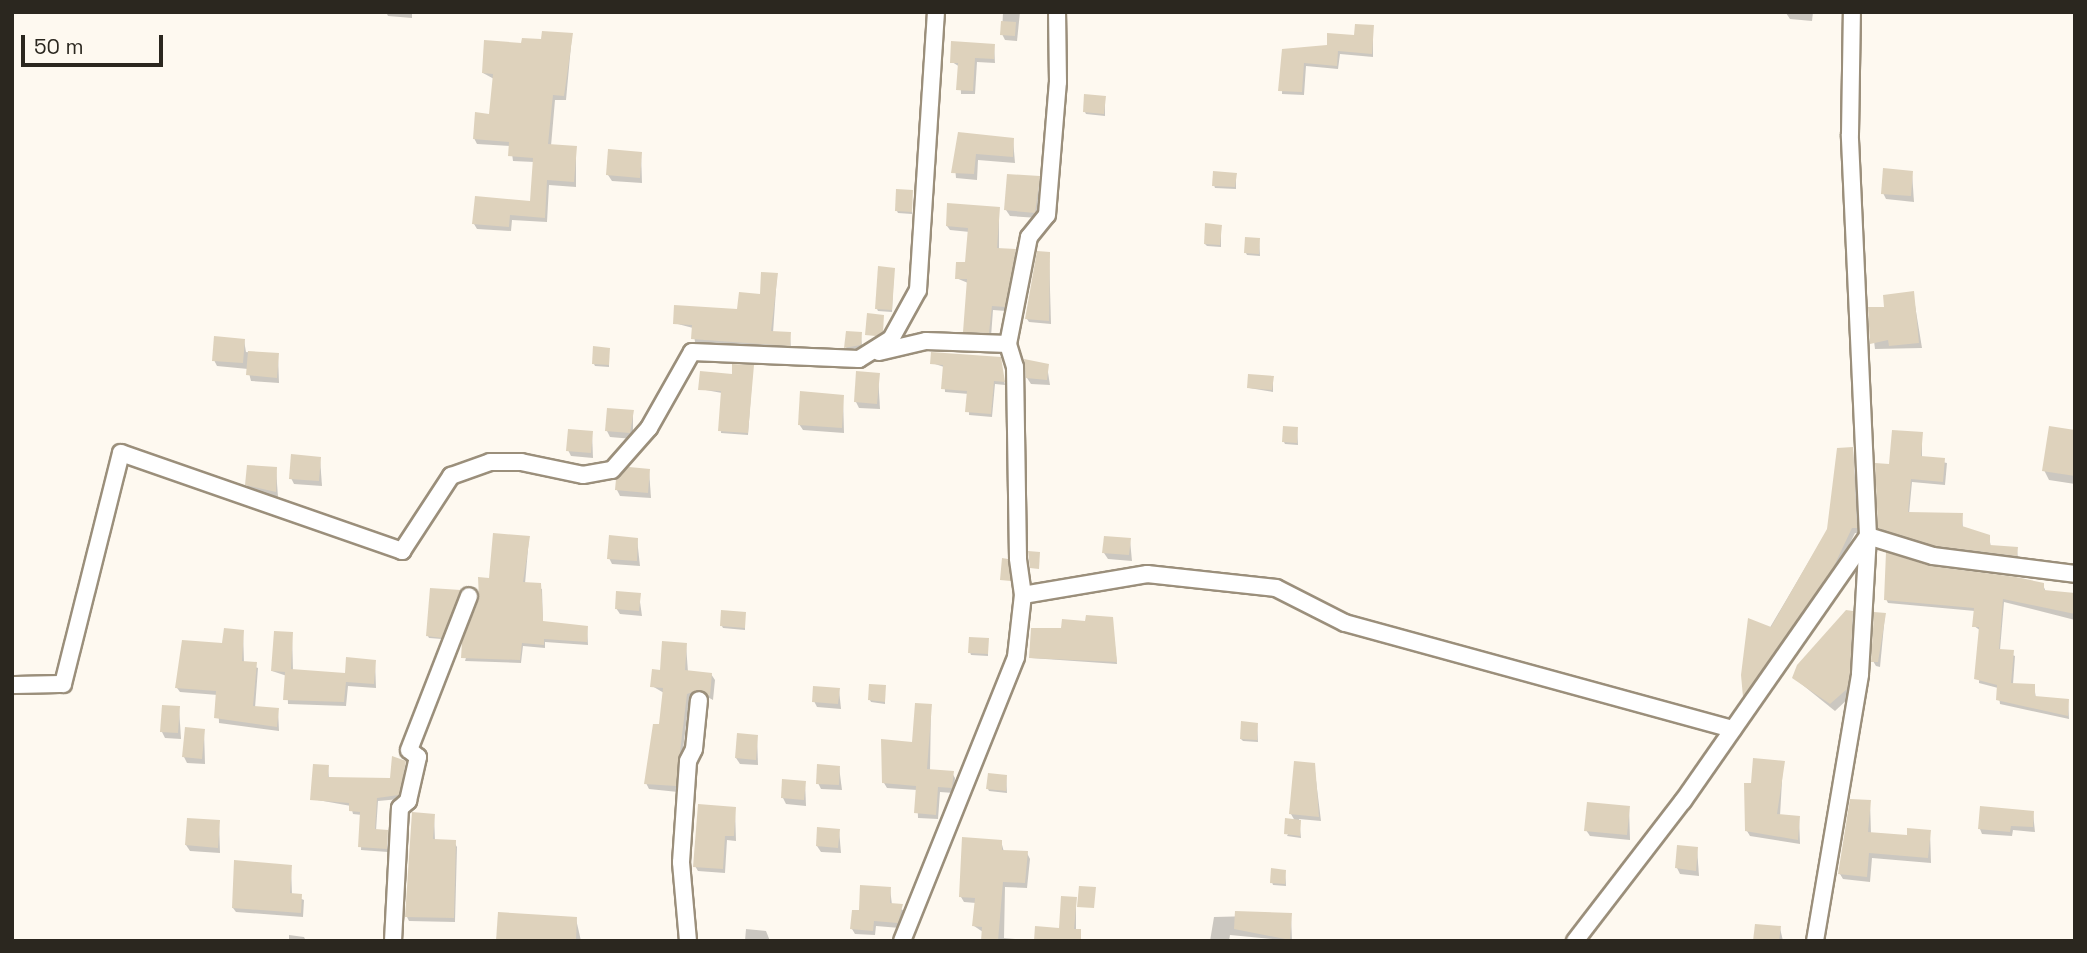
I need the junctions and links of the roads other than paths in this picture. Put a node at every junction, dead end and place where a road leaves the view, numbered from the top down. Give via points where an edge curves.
1 (936, 12) edge
2 (1057, 12) edge
3 (1852, 12) edge
4 (1008, 344) junction
5 (870, 354) junction
6 (1868, 536) junction
7 (2075, 574) edge
8 (1023, 595) junction
9 (470, 596) dead end
10 (12, 685) edge
11 (699, 700) dead end
12 (1733, 729) junction
13 (393, 941) edge
14 (688, 941) edge
15 (902, 941) edge
16 (1575, 941) edge
17 (1815, 941) edge

1 - 5 street via 918,290 891,339
2 - 4 street via 1058,82 1047,215 1029,237
3 - 6 street via 1850,134
4 - 5 street via 926,341
4 - 8 street via 1015,366 1018,558
5 - 10 street via 859,359 692,352 649,428 612,470 583,475 521,462 489,462 451,476 402,551 121,453 64,684
6 - 7 street via 1933,556
6 - 12 street
6 - 17 street via 1860,674
8 - 12 street via 1147,574 1276,588 1345,623
8 - 15 street via 1016,657
9 - 13 street via 409,750 418,757 408,801 400,808
11 - 14 street via 694,749 688,761 681,863
12 - 16 street

